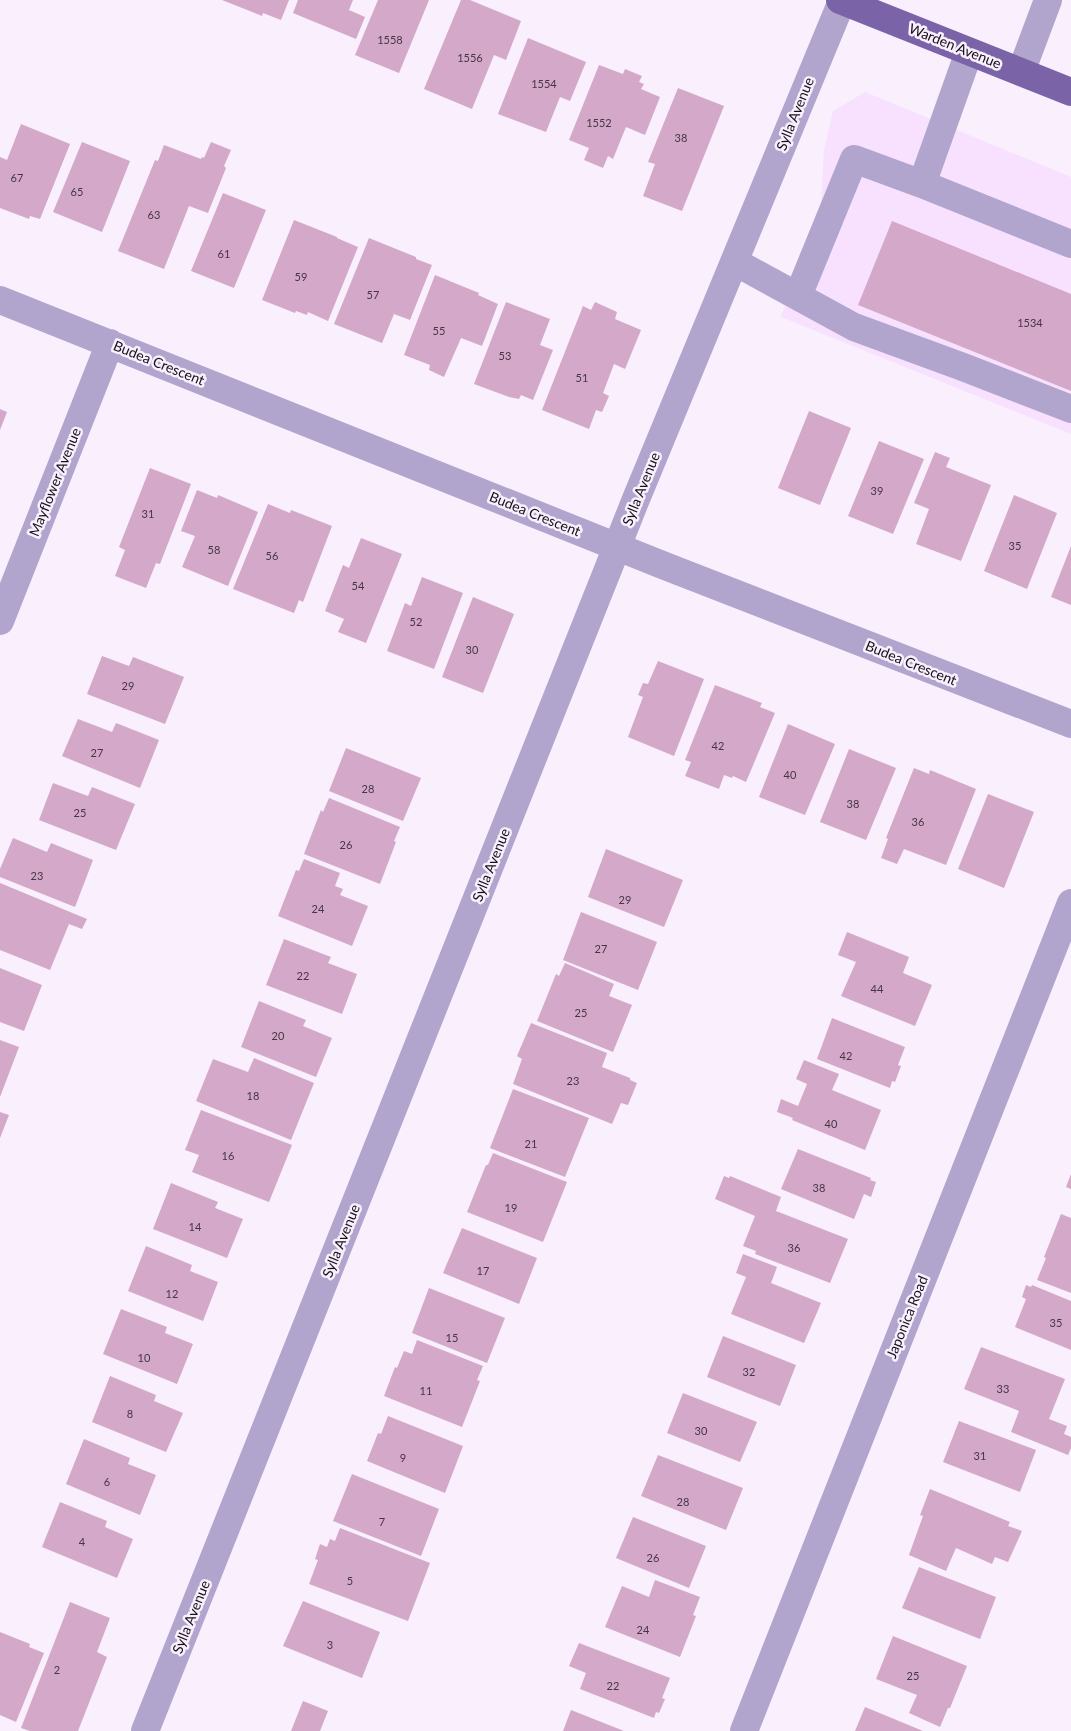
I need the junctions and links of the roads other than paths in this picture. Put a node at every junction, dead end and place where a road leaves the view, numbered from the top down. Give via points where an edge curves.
1 (841, 0) edge
2 (1048, 0) edge
3 (969, 52) junction
4 (1021, 72) junction
5 (1071, 92) edge
6 (922, 184) junction
7 (1071, 244) edge
8 (735, 262) junction
9 (798, 296) junction
10 (0, 300) edge
11 (110, 343) junction
12 (1071, 409) edge
13 (618, 547) junction
14 (0, 621) edge
15 (1071, 724) edge
16 (1071, 903) edge
17 (145, 1731) edge
18 (744, 1731) edge

1 - 3 main road, Warden Avenue
1 - 8 street, Sylla Avenue
2 - 4 street
3 - 4 main road, Warden Avenue
3 - 6 street
4 - 5 main road, Warden Avenue
6 - 7 street
6 - 9 street via 854,159
8 - 9 street
8 - 13 street, Sylla Avenue
9 - 12 street via 854,327
10 - 11 street, Budea Crescent
11 - 13 street, Budea Crescent
11 - 14 street, Mayflower Avenue
13 - 15 street, Budea Crescent
13 - 17 street, Sylla Avenue
16 - 18 street, Japonica Road

